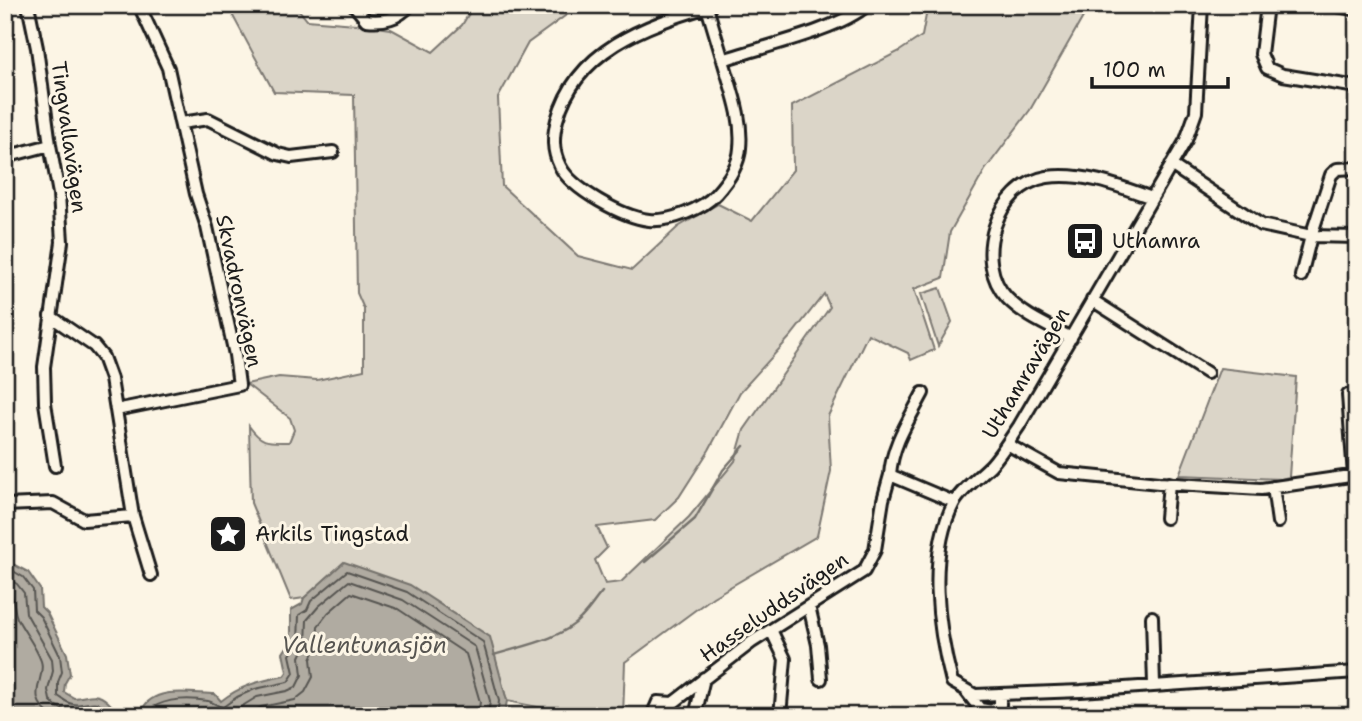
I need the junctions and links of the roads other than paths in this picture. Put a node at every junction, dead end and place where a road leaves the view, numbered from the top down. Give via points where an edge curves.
1 (28, 5) edge
2 (139, 5) edge
3 (354, 5) edge
4 (410, 5) edge
5 (867, 5) edge
6 (1202, 5) edge
7 (1267, 5) edge
8 (1332, 5) edge
9 (706, 6) edge
10 (1357, 10) edge
11 (723, 60) junction
12 (1357, 87) edge
13 (181, 124) junction
14 (50, 145) junction
15 (333, 152) dead end
16 (5, 156) edge
17 (1171, 165) junction
18 (1357, 168) edge
19 (1152, 198) junction
20 (1311, 236) junction
21 (1357, 237) edge
22 (1301, 276) dead end
23 (1092, 300) junction
24 (50, 316) junction
25 (1071, 338) junction
26 (1207, 373) dead end
27 (923, 393) dead end
28 (1348, 395) dead end
29 (116, 410) junction
30 (1007, 444) junction
31 (55, 466) dead end
32 (890, 475) junction
33 (1355, 475) edge
34 (1169, 483) junction
35 (1273, 487) junction
36 (954, 502) junction
37 (5, 506) edge
38 (133, 516) junction
39 (1166, 517) dead end
40 (1278, 522) dead end
41 (151, 575) dead end
42 (809, 606) junction
43 (1152, 617) dead end
44 (771, 630) junction
45 (1357, 673) edge
46 (704, 678) junction
47 (821, 679) dead end
48 (1154, 685) junction
49 (966, 690) junction
50 (1000, 694) junction
51 (652, 716) edge
52 (695, 716) edge
53 (780, 716) edge

1 - 14 street, Tingvallavägen
2 - 13 street, Skvadronvägen via 168,68
3 - 4 street via 366,20 384,22
5 - 11 street via 822,28
6 - 17 street, Uthamravägen via 1196,112
7 - 12 street via 1261,54 1266,68
8 - 10 street
9 - 11 street
9 - 11 street via 616,42 581,71 561,106 552,139 560,166 578,188 618,210 649,220 679,216 709,202 728,181 740,150 739,113
13 - 15 street via 208,119 291,157
13 - 29 street, Skvadronvägen via 239,385
14 - 16 street
14 - 24 street, Tingvallavägen via 62,242
17 - 19 street, Uthamravägen
17 - 20 street via 1261,225
18 - 20 street via 1337,169 1331,175
19 - 23 street, Uthamravägen
19 - 25 street via 1113,184 1069,176 1044,177 1020,187 1003,207 993,230 991,252 994,274 1005,296 1022,312
20 - 21 street
20 - 22 street
23 - 25 street, Uthamravägen
23 - 26 street, Uthamravägen
24 - 29 street via 103,357
24 - 31 street, Tingvallavägen via 45,403
25 - 30 street, Uthamravägen
27 - 32 street, Hasseluddsvägen via 898,440
28 - 33 street
29 - 38 street
30 - 34 street via 1059,473
30 - 36 street, Uthamravägen
32 - 36 street
32 - 42 street, Hasseluddsvägen via 875,550 864,571
33 - 35 street
34 - 35 street
34 - 39 street
35 - 40 street
36 - 49 street, Uthamravägen via 939,551 937,578 944,654 952,682
37 - 38 street via 53,503 84,520
38 - 41 street
42 - 44 street, Hasseluddsvägen
42 - 47 street
43 - 48 street
44 - 46 street, Hasseluddsvägen
44 - 53 street via 785,659
45 - 48 street, Uthamravägen
46 - 51 street, Hasseluddsvägen via 673,702 658,702
46 - 52 street
48 - 50 street, Uthamravägen
49 - 50 street, Uthamravägen via 975,695
49 - 50 street, Uthamravägen via 980,709 992,711 1000,705

